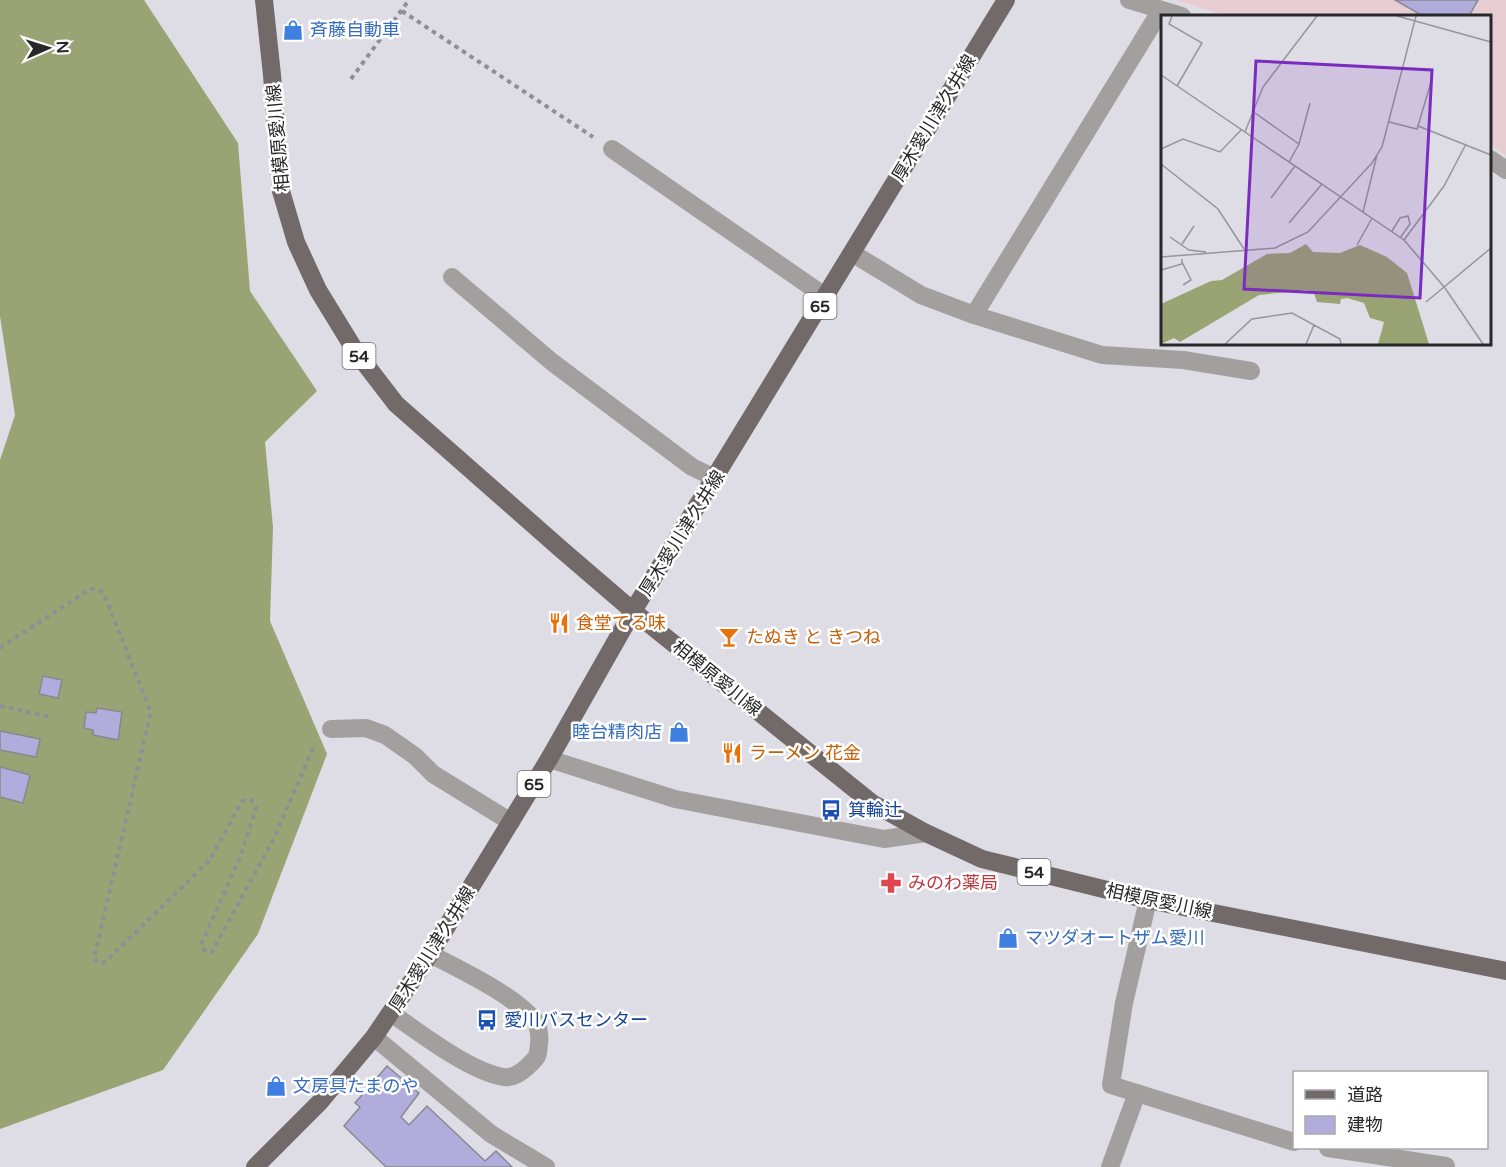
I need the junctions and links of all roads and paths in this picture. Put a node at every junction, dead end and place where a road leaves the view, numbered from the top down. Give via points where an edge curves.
1 (264, 0) edge
2 (409, 0) edge
3 (1006, 0) edge
4 (1129, 0) edge
5 (1161, 10) junction
6 (402, 11) junction
7 (1178, 15) edge
8 (351, 79) dead end
9 (612, 149) joint
10 (1491, 160) edge
11 (1506, 170) edge
12 (852, 253) junction
13 (452, 277) dead end
14 (826, 297) junction
15 (974, 315) junction
16 (1251, 371) dead end
17 (715, 478) junction
18 (633, 611) junction
19 (0, 648) edge
20 (0, 706) edge
21 (51, 717) dead end
22 (331, 729) joint
23 (549, 759) junction
24 (511, 822) junction
25 (926, 833) junction
26 (1148, 900) junction
27 (430, 954) junction
28 (1506, 971) edge
29 (391, 1013) junction
30 (374, 1037) junction
31 (1137, 1093) junction
32 (1293, 1142) edge
33 (1335, 1149) edge
34 (1446, 1166) edge
35 (255, 1167) edge
36 (546, 1167) edge
37 (1110, 1167) edge

1 - 18 main road, 相模原愛川線 / 54 via 281,191 296,242 318,290 356,352 396,404
2 - 6 path
3 - 12 main road, 厚木愛川津久井線 / 65
4 - 5 street
5 - 7 street
5 - 15 street
6 - 8 path
6 - 9 path
9 - 14 street
10 - 11 street
12 - 14 main road, 厚木愛川津久井線 / 65
12 - 15 street via 921,295
13 - 17 street via 552,362 692,467
14 - 17 main road, 厚木愛川津久井線 / 65
15 - 16 street via 1102,355 1183,360
17 - 18 main road, 厚木愛川津久井線 / 65
18 - 23 main road, 厚木愛川津久井線 / 65
18 - 25 main road, 相模原愛川線 / 54 via 872,803
19 - 22 path via 90,589 98,589 104,594 150,710 94,959 101,964 209,861 242,801 251,800 256,807 241,855 201,945 206,952 212,952 274,838 315,744
20 - 21 path
22 - 24 street via 366,728 385,735 433,774
23 - 24 main road, 厚木愛川津久井線 / 65
23 - 25 street via 675,799 884,839
24 - 27 main road, 厚木愛川津久井線 / 65
25 - 26 main road, 相模原愛川線 / 54 via 982,859
26 - 28 main road, 相模原愛川線 / 54
26 - 31 street via 1124,1003 1111,1084
27 - 29 main road, 厚木愛川津久井線 / 65
27 - 29 street via 518,1005 537,1023 538,1057 522,1072 506,1078 455,1056
29 - 30 main road, 厚木愛川津久井線 / 65
30 - 35 main road, 厚木愛川津久井線 / 65 via 319,1103
30 - 36 street via 491,1134
31 - 32 street
31 - 37 street
33 - 34 street

